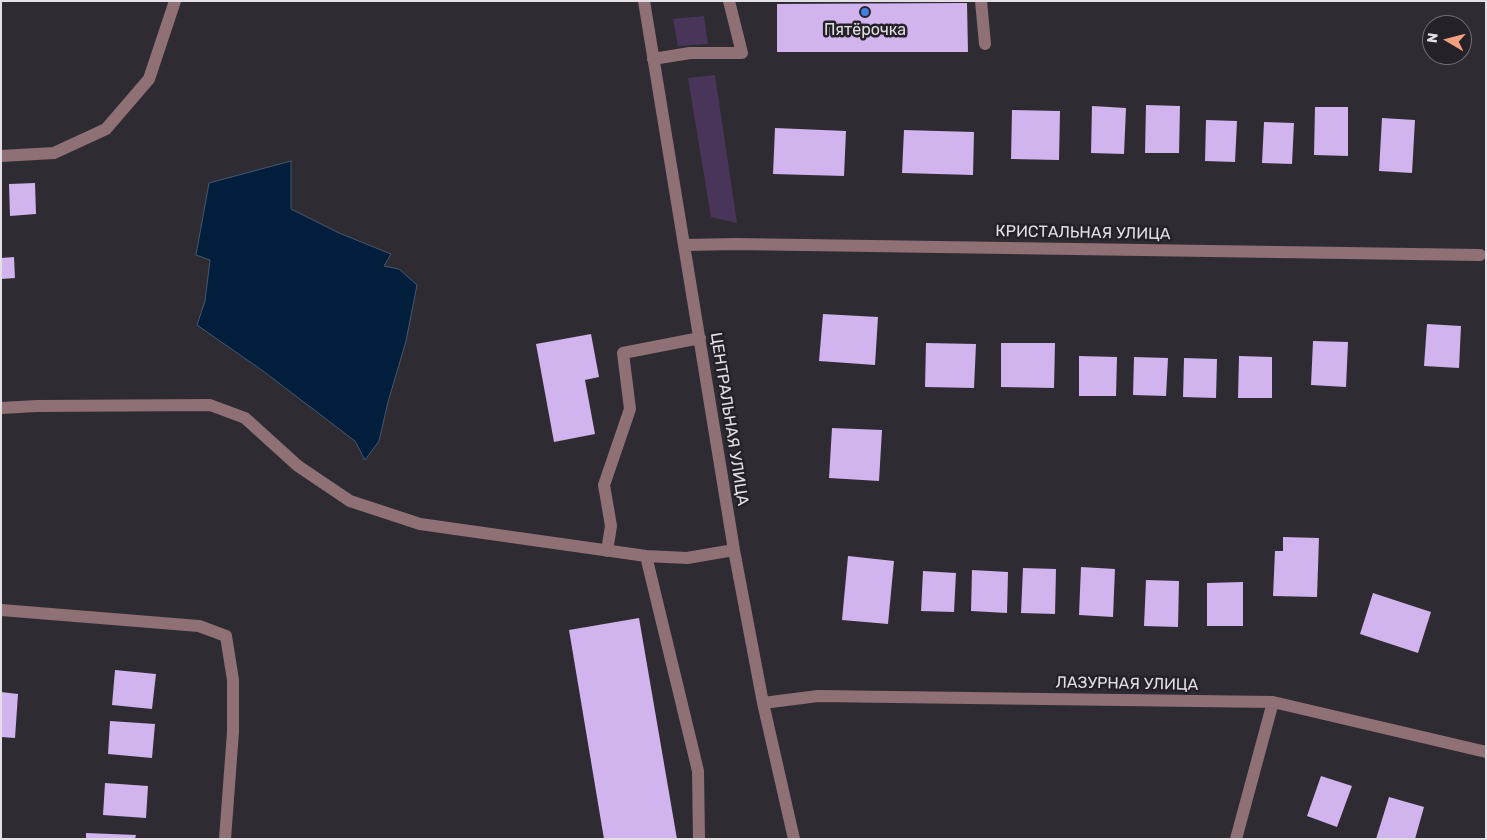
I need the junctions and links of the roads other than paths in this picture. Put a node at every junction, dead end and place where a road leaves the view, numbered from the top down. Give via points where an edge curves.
1 (175, 1) edge
2 (729, 1) edge
3 (981, 1) edge
4 (648, 2) edge
5 (985, 44) dead end
6 (653, 59) junction
7 (1, 156) edge
8 (684, 245) junction
9 (1480, 255) dead end
10 (700, 338) junction
11 (1, 408) edge
12 (734, 550) junction
13 (607, 551) junction
14 (646, 556) junction
15 (1, 610) edge
16 (1273, 702) junction
17 (763, 703) junction
18 (1486, 752) edge
19 (225, 839) edge
20 (699, 839) edge
21 (794, 839) edge
22 (1236, 839) edge

1 - 7 street via 149,79 106,129 54,153
2 - 6 street via 742,53 690,53
3 - 5 street
4 - 6 street, ЦЕНТРАЛЬНАЯ УЛИЦА
6 - 8 street, ЦЕНТРАЛЬНАЯ УЛИЦА
8 - 9 street, КРИСТАЛЬНАЯ УЛИЦА
8 - 10 street, ЦЕНТРАЛЬНАЯ УЛИЦА
10 - 12 street, ЦЕНТРАЛЬНАЯ УЛИЦА
10 - 13 street via 623,353 630,409 604,485 611,526
11 - 13 street via 210,405 245,418 298,466 350,501 420,524
12 - 14 street via 687,558
12 - 17 street, ЦЕНТРАЛЬНАЯ УЛИЦА
13 - 14 street
14 - 20 street via 698,771
15 - 19 street via 199,626 226,636 233,680 233,732
16 - 17 street, ЛАЗУРНАЯ УЛИЦА via 818,696
16 - 18 street, ЛАЗУРНАЯ УЛИЦА
16 - 22 street
17 - 21 street, ЦЕНТРАЛЬНАЯ УЛИЦА

